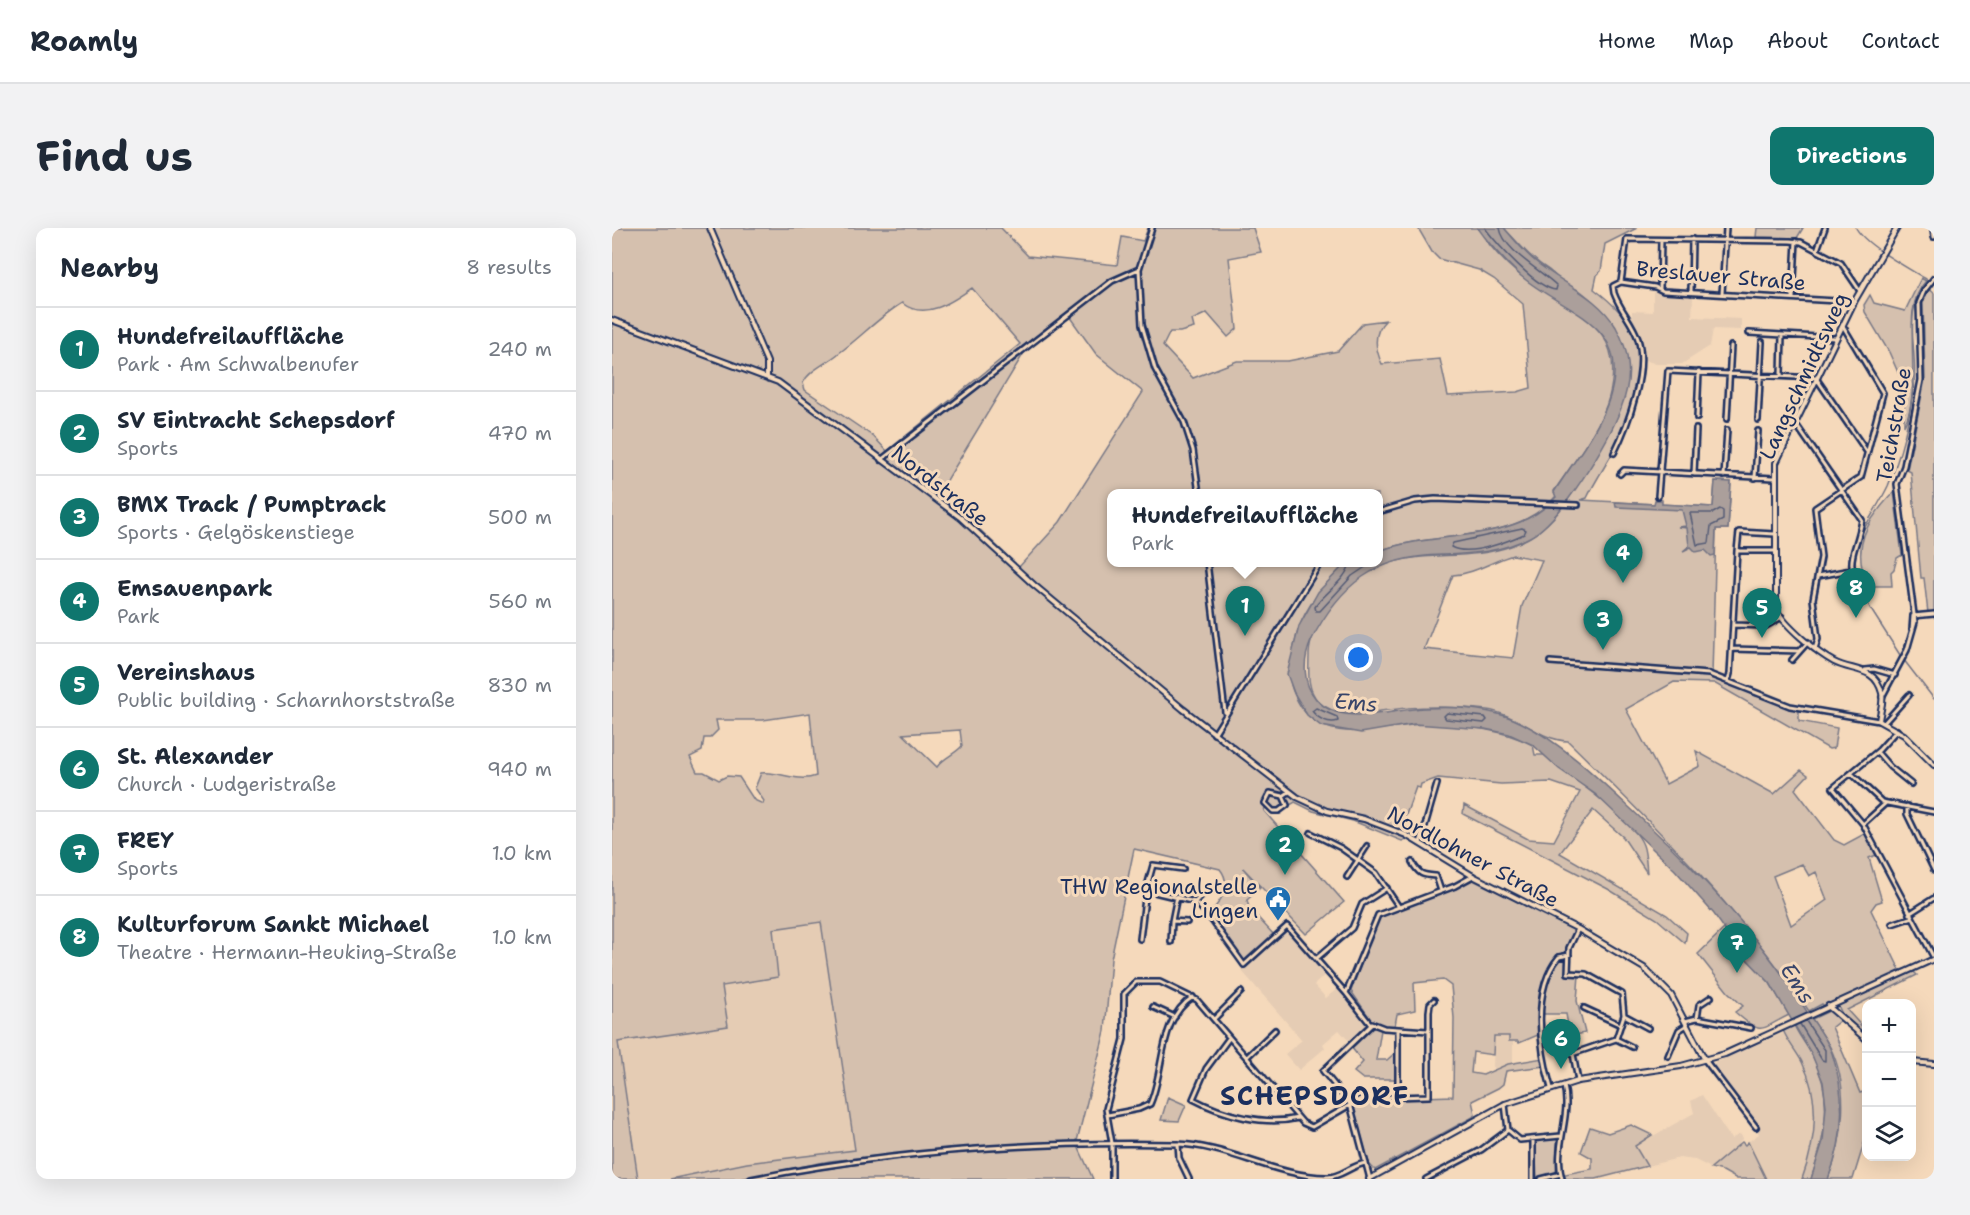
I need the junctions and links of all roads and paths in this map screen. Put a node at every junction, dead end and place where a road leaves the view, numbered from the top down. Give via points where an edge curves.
1 (710, 228) edge
2 (1152, 228) edge
3 (1726, 228) edge
4 (1825, 228) edge
5 (1897, 228) edge
6 (1933, 228) edge
7 (1934, 237) edge
8 (1661, 239) junction
9 (1692, 239) junction
10 (1725, 240) junction
11 (1796, 241) junction
12 (1817, 250) junction
13 (1139, 269) junction
14 (1934, 278) edge
15 (1621, 282) junction
16 (1660, 289) junction
17 (1860, 291) junction
18 (1691, 293) junction
19 (1722, 294) junction
20 (1793, 298) junction
21 (1854, 302) junction
22 (612, 320) edge
23 (1842, 325) junction
24 (1749, 333) dead end
25 (1782, 335) junction
26 (1835, 338) junction
27 (1762, 342) dead end
28 (1731, 346) dead end
29 (1699, 372) junction
30 (1730, 374) junction
31 (1760, 375) junction
32 (767, 376) junction
33 (1781, 376) junction
34 (1816, 378) junction
35 (1697, 418) dead end
36 (1727, 419) dead end
37 (1758, 420) dead end
38 (1794, 422) junction
39 (1696, 429) dead end
40 (1727, 430) dead end
41 (1758, 431) dead end
42 (1868, 452) junction
43 (1614, 453) dead end
44 (881, 460) junction
45 (1659, 473) junction
46 (1620, 474) dead end
47 (1694, 474) junction
48 (1724, 476) junction
49 (1755, 478) junction
50 (1774, 478) junction
51 (1198, 489) edge
52 (1841, 490) junction
53 (1658, 496) dead end
54 (1578, 505) dead end
55 (1383, 511) edge
56 (1775, 534) junction
57 (1737, 551) junction
58 (1775, 551) junction
59 (1208, 567) edge
60 (1318, 567) edge
61 (1851, 570) junction
62 (1818, 576) junction
63 (1861, 594) dead end
64 (1934, 614) edge
65 (1913, 616) junction
66 (1782, 617) junction
67 (1733, 625) junction
68 (1808, 642) junction
69 (1732, 649) junction
70 (1815, 649) junction
71 (1800, 651) junction
72 (1792, 660) dead end
73 (1550, 662) dead end
74 (1865, 670) junction
75 (1895, 676) junction
76 (1727, 682) junction
77 (1909, 695) dead end
78 (1882, 697) junction
79 (1226, 713) junction
80 (1882, 722) junction
81 (1897, 730) junction
82 (1214, 734) junction
83 (1229, 745) joint
84 (1877, 752) junction
85 (1934, 765) edge
86 (1851, 773) junction
87 (1437, 784) dead end
88 (1911, 784) dead end
89 (1289, 792) junction
90 (1283, 796) junction
91 (1886, 803) junction
92 (1906, 806) junction
93 (1934, 812) edge
94 (1863, 824) junction
95 (1311, 833) dead end
96 (1419, 843) junction
97 (1367, 846) dead end
98 (1358, 861) junction
99 (1412, 862) dead end
100 (1183, 869) dead end
101 (1934, 870) edge
102 (1473, 876) junction
103 (1347, 877) dead end
104 (1387, 888) junction
105 (1146, 890) junction
106 (1206, 891) dead end
107 (1441, 891) junction
108 (1177, 896) junction
109 (1934, 898) edge
110 (1195, 902) junction
111 (1399, 907) junction
112 (1910, 916) junction
113 (1172, 921) junction
114 (1187, 922) dead end
115 (1893, 924) dead end
116 (1578, 929) junction
117 (1140, 939) dead end
118 (1171, 942) dead end
119 (1569, 955) junction
120 (1317, 958) junction
121 (1934, 959) edge
122 (1242, 992) dead end
123 (1346, 993) junction
124 (1193, 997) junction
125 (1711, 997) dead end
126 (1434, 1000) dead end
127 (1828, 1006) junction
128 (1154, 1007) dead end
129 (1584, 1008) dead end
130 (1624, 1015) junction
131 (1175, 1017) junction
132 (1697, 1018) junction
133 (1214, 1019) junction
134 (1371, 1023) junction
135 (1686, 1023) junction
136 (1621, 1025) junction
137 (1648, 1028) dead end
138 (1751, 1028) dead end
139 (1398, 1029) junction
140 (1275, 1030) dead end
141 (1429, 1031) junction
142 (1862, 1035) edge
143 (1229, 1038) junction
144 (1616, 1039) junction
145 (1571, 1043) dead end
146 (1632, 1047) dead end
147 (1572, 1054) junction
148 (1668, 1056) dead end
149 (1247, 1057) junction
150 (1705, 1060) junction
151 (1916, 1062) edge
152 (1934, 1064) edge
153 (1578, 1081) junction
154 (1564, 1084) junction
155 (1551, 1088) junction
156 (1398, 1096) junction
157 (1350, 1104) junction
158 (1506, 1104) junction
159 (1108, 1115) junction
160 (1299, 1118) junction
161 (1756, 1126) dead end
162 (1508, 1130) junction
163 (1561, 1136) junction
164 (1533, 1139) junction
165 (1112, 1143) junction
166 (1178, 1144) junction
167 (1366, 1163) junction
168 (1561, 1174) junction
169 (1306, 1177) edge
170 (751, 1179) edge
171 (1112, 1179) edge
172 (1189, 1179) edge
173 (1370, 1179) edge
174 (1426, 1179) edge
175 (1533, 1179) edge
176 (1541, 1179) edge
177 (1562, 1179) edge

1 - 32 street via 767,362
2 - 13 street
3 - 10 street
4 - 12 street
5 - 17 street, Langschmidtsweg
6 - 7 street
8 - 9 street
8 - 15 street via 1627,239
8 - 16 street
9 - 10 street
9 - 18 street
10 - 11 street
10 - 19 street
11 - 12 street
11 - 20 street
12 - 17 street via 1841,263
13 - 44 street via 1112,281
13 - 51 street via 1142,325 1148,349 1184,422
14 - 65 street, Teichstraße via 1919,303 1922,372 1897,484
15 - 16 street, Breslauer Straße
15 - 43 street via 1613,286 1614,293 1638,339 1641,362 1635,395
16 - 18 street, Breslauer Straße
17 - 21 street, Langschmidtsweg
18 - 19 street, Breslauer Straße
19 - 20 street, Breslauer Straße
20 - 21 street, Breslauer Straße
21 - 23 street, Langschmidtsweg
22 - 32 street, Nordstraße
23 - 26 street, Langschmidtsweg
23 - 42 street via 1883,390
24 - 25 street
25 - 26 street
25 - 33 street
26 - 34 street, Langschmidtsweg
27 - 31 street
28 - 30 street
29 - 30 street
29 - 35 street
29 - 45 street via 1666,373
30 - 31 street
30 - 36 street
31 - 33 street
31 - 37 street
32 - 44 street, Nordstraße
33 - 34 street
34 - 38 street, Langschmidtsweg
34 - 42 street
38 - 50 street, Langschmidtsweg via 1776,463
38 - 52 street
39 - 47 street
40 - 48 street
41 - 49 street
42 - 52 street via 1859,479
44 - 82 street, Nordstraße via 961,518 1034,585
45 - 46 street via 1624,470
45 - 47 street
45 - 53 street
47 - 48 street
48 - 49 street
49 - 50 street
50 - 56 street, Langschmidtsweg
52 - 61 street via 1862,520
52 - 62 street via 1815,508 1821,548
54 - 55 street via 1426,499
56 - 57 street via 1738,532
56 - 58 street, Langschmidtsweg
57 - 58 street
57 - 67 street
58 - 66 street, Langschmidtsweg via 1776,609
59 - 79 street
60 - 79 street
61 - 62 street
61 - 63 street
62 - 70 street via 1813,599 1818,639
64 - 65 street
65 - 75 street, Teichstraße via 1912,630
66 - 67 street via 1766,626
66 - 68 street
67 - 69 street
68 - 70 street
68 - 71 street
69 - 71 street
69 - 76 street
70 - 74 street via 1840,664
71 - 72 street
73 - 76 street via 1709,674
74 - 75 street
74 - 78 street via 1876,681
75 - 78 street, Teichstraße
76 - 80 street via 1790,706
77 - 80 street
78 - 80 street
79 - 82 street
80 - 81 street
81 - 84 street
81 - 85 street
82 - 83 street, Nordstraße
83 - 89 street, Nordlohner Straße
84 - 86 street
84 - 88 street
86 - 91 street
86 - 94 street via 1833,788
87 - 96 street
89 - 90 street
89 - 96 street, Nordlohner Straße via 1318,808 1364,819
90 - 90 street via 1270,793 1265,803 1279,811 1287,805
91 - 92 street
91 - 94 street
92 - 93 street
92 - 101 street
94 - 112 street
95 - 98 street
96 - 102 street, Nordlohner Straße
97 - 98 street
98 - 103 street
98 - 104 street via 1378,875
99 - 107 street via 1425,877 1436,876
100 - 105 street via 1153,865
102 - 107 street
102 - 116 street, Nordlohner Straße
104 - 111 street
104 - 120 street via 1362,904 1352,928
105 - 108 street
105 - 117 street
106 - 110 street
107 - 111 street
108 - 110 street
108 - 113 street
109 - 112 street
110 - 120 street via 1244,965 1287,926
111 - 123 street via 1376,917
112 - 115 street
112 - 121 street
113 - 114 street
113 - 118 street
116 - 119 street
116 - 135 street, Nordlohner Straße via 1647,970 1671,995
119 - 130 street via 1568,973 1586,974 1622,994
119 - 155 street via 1559,957 1551,968 1540,1017 1539,1036
120 - 123 street
121 - 127 street
122 - 133 street
123 - 134 street
124 - 131 street
124 - 133 street
124 - 159 street via 1151,980 1136,982 1126,990 1124,1039 1107,1102
125 - 132 street via 1701,1002
126 - 141 street via 1430,1004
127 - 142 street
127 - 150 street
128 - 131 street
129 - 136 street
130 - 136 street
130 - 137 street
131 - 159 street via 1150,1104
132 - 135 street
132 - 138 street
133 - 143 street
134 - 139 street
134 - 157 street via 1323,1069
135 - 148 street
135 - 150 street, Nordlohner Straße
136 - 144 street
139 - 141 street
139 - 156 street
140 - 149 street
141 - 156 street via 1429,1096
143 - 149 street
143 - 160 street via 1206,1069 1193,1098 1266,1121
144 - 146 street
144 - 147 street
145 - 147 street
147 - 153 street
149 - 160 street
150 - 153 street
150 - 161 street
151 - 152 street
153 - 154 street
154 - 155 street
154 - 163 street
155 - 158 street
156 - 157 street via 1369,1096
157 - 160 street via 1312,1127
157 - 167 street
158 - 162 street
158 - 173 street
159 - 165 street
162 - 164 street via 1516,1139
162 - 174 street via 1481,1150
163 - 164 street
163 - 168 street
164 - 175 street
165 - 166 street
165 - 170 street via 950,1150 862,1159
165 - 171 street
166 - 169 street
166 - 172 street via 1179,1158
167 - 169 street via 1331,1177
167 - 173 street
168 - 176 street
168 - 177 street

